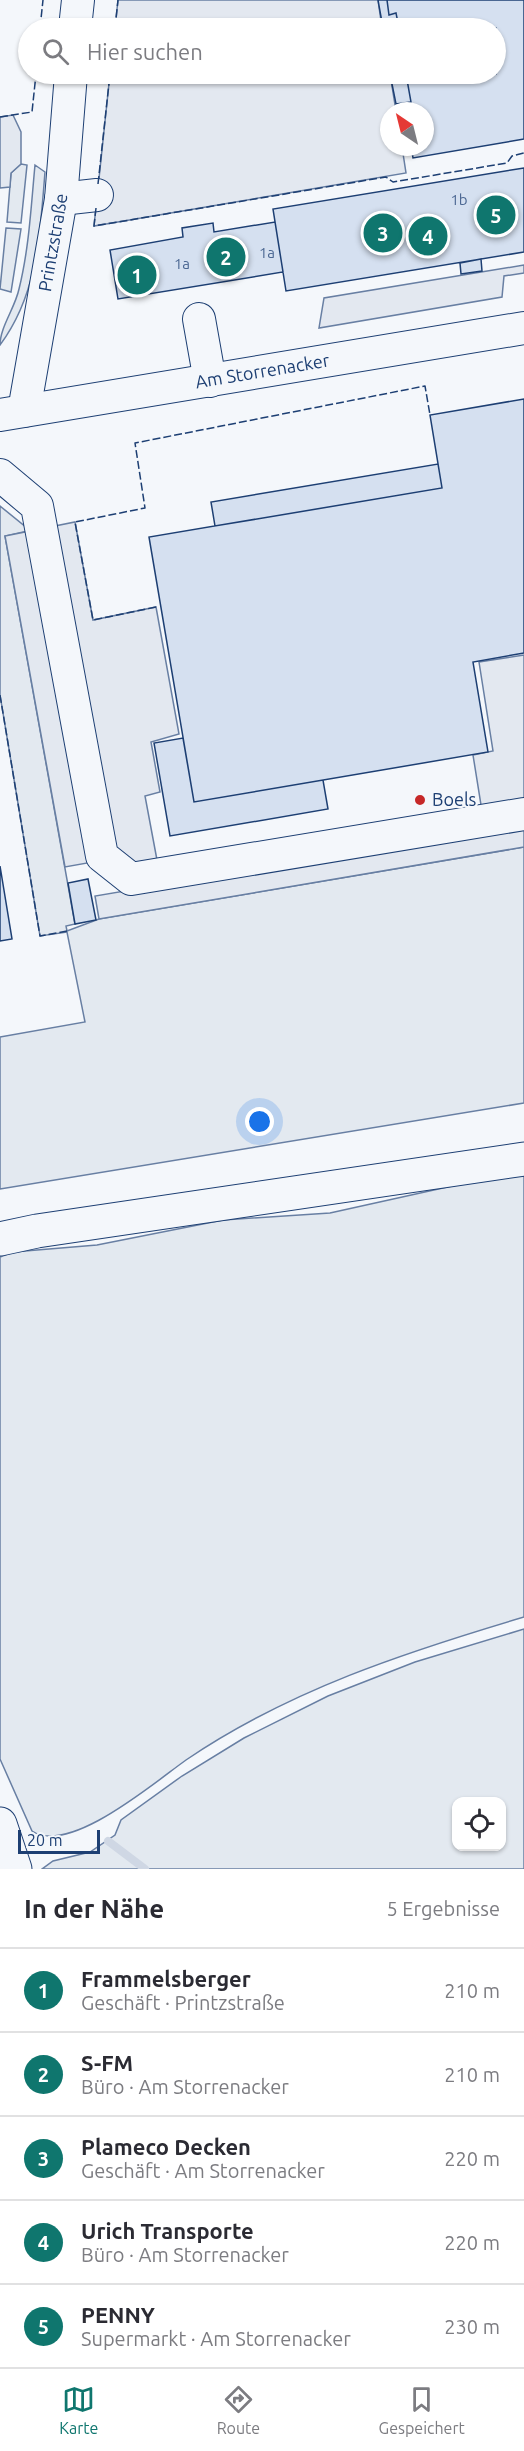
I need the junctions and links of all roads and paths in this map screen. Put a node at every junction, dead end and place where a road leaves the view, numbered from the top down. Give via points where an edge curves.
1 (78, 0) edge
2 (76, 18) edge
3 (70, 84) edge
4 (97, 195) dead end
5 (61, 199) junction
6 (199, 319) dead end
7 (524, 328) edge
8 (210, 381) junction
9 (12, 413) edge
10 (0, 475) edge
11 (524, 813) edge
12 (524, 1159) edge
13 (0, 1239) edge
14 (0, 1824) edge
15 (15, 1869) edge

1 - 2 street
3 - 5 street, Printzstraße
4 - 5 street
5 - 9 street, Printzstraße
6 - 8 street
7 - 8 street, Am Storrenacker
8 - 9 street, Am Storrenacker
10 - 11 street via 38,506 102,856 131,879
12 - 13 main road
14 - 15 main road

